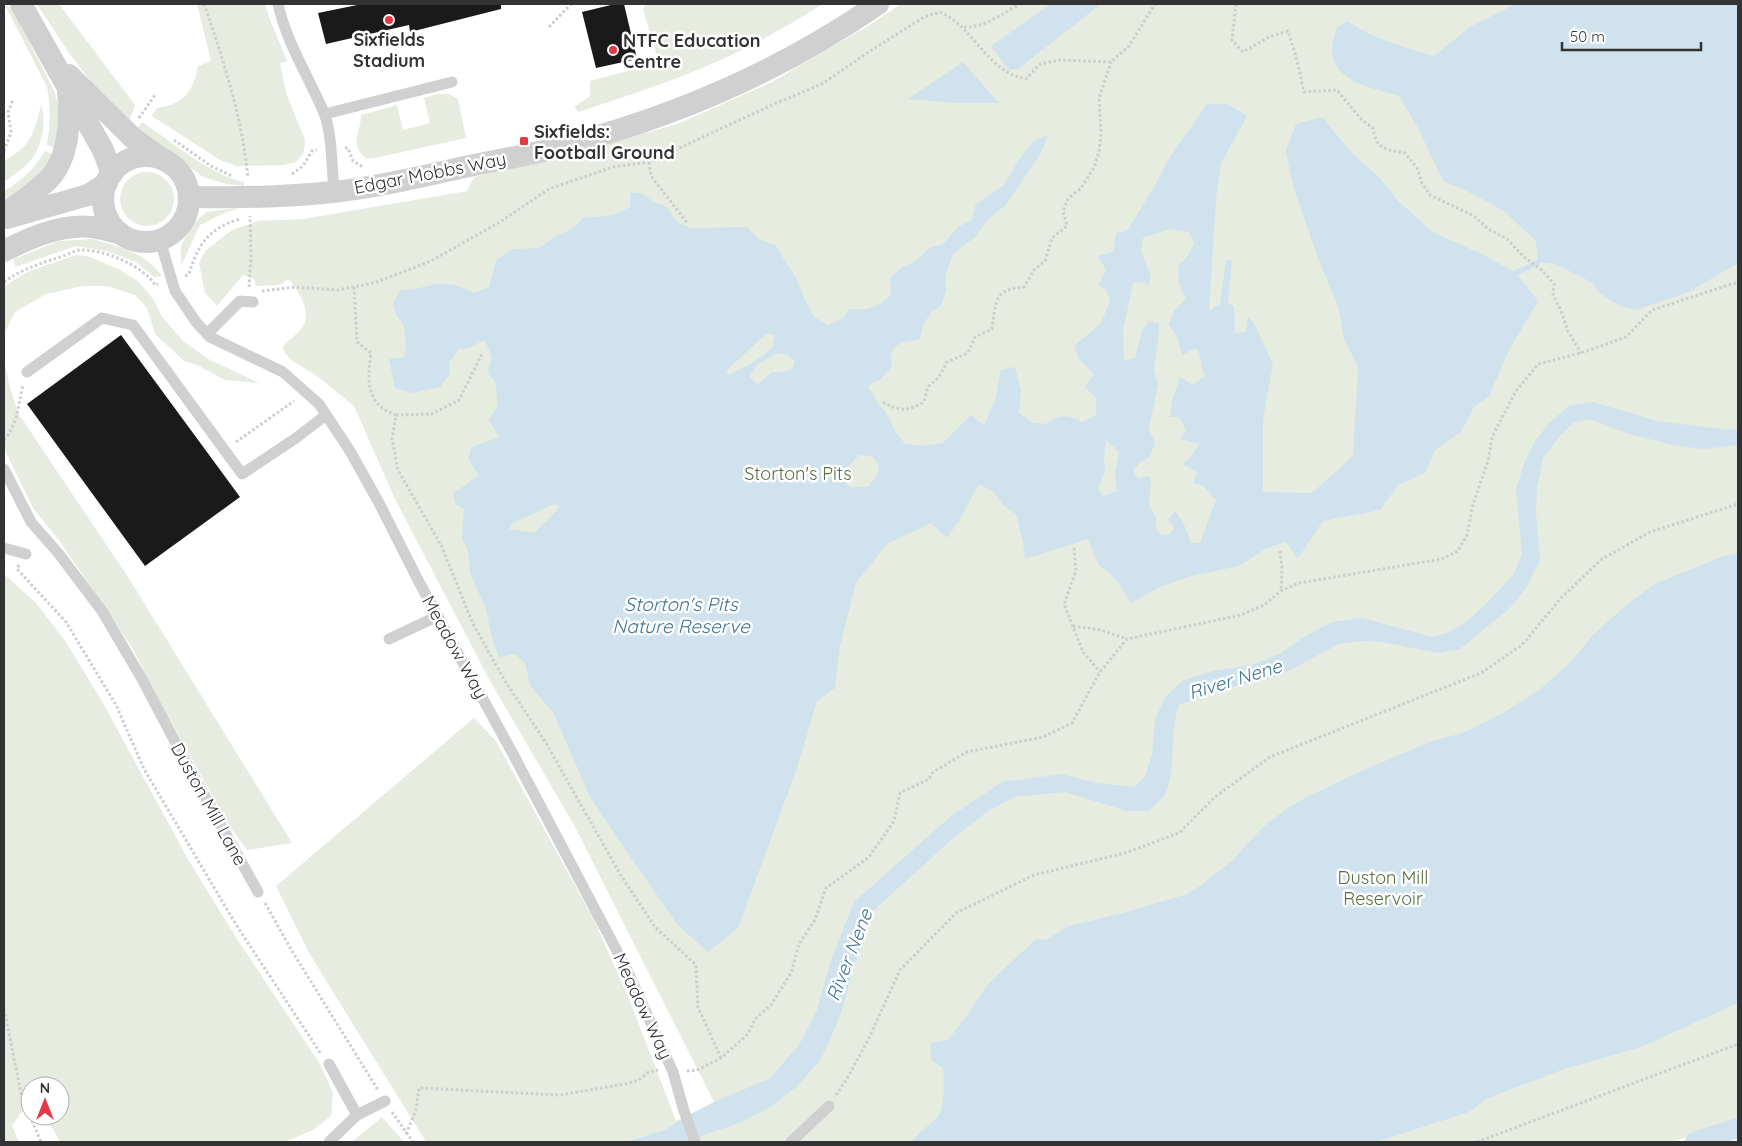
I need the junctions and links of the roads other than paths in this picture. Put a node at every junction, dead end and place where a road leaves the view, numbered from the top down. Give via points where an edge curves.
1 (21, 4) edge
2 (278, 4) edge
3 (878, 4) edge
4 (52, 59) junction
5 (452, 82) dead end
6 (68, 88) junction
7 (325, 114) junction
8 (164, 160) junction
9 (109, 178) junction
10 (334, 192) junction
11 (189, 197) junction
12 (4, 215) edge
13 (4, 219) edge
14 (121, 234) junction
15 (160, 240) junction
16 (4, 251) edge
17 (248, 299) road end
18 (207, 334) junction
19 (27, 372) road end
20 (326, 415) junction
21 (4, 468) edge
22 (4, 548) edge
23 (26, 554) road end
24 (438, 616) junction
25 (388, 639) dead end
26 (258, 892) road end
27 (329, 1064) road end
28 (384, 1100) road end
29 (829, 1106) road end
30 (357, 1115) junction
31 (330, 1142) edge
32 (695, 1142) edge
33 (791, 1142) edge

1 - 4 street
2 - 7 lane via 291,45
3 - 10 street, Edgar Mobbs Way via 763,71 644,121 564,146
4 - 6 street
4 - 8 street via 133,138
5 - 7 lane
6 - 9 street via 103,150
6 - 12 street via 67,140 58,167 48,180
7 - 10 lane
8 - 9 street via 145,156 136,158 119,166
8 - 11 street via 185,181
9 - 13 street via 88,195
9 - 14 street via 104,206 113,227
10 - 11 street, Edgar Mobbs Way via 271,197
11 - 15 street via 186,217 180,227
14 - 15 street via 147,242
14 - 16 street via 90,227 71,227
15 - 18 lane, Meadow Way via 183,305
17 - 18 lane via 240,301
18 - 20 lane, Meadow Way via 283,372 319,404
19 - 20 lane via 102,318 133,325 242,474
20 - 24 lane, Meadow Way via 355,460
21 - 26 lane, Duston Mill Lane via 31,522 102,611
22 - 23 lane
24 - 25 lane
24 - 32 lane, Meadow Way via 627,970 673,1072
27 - 30 lane
28 - 30 lane
29 - 33 lane
30 - 31 lane

